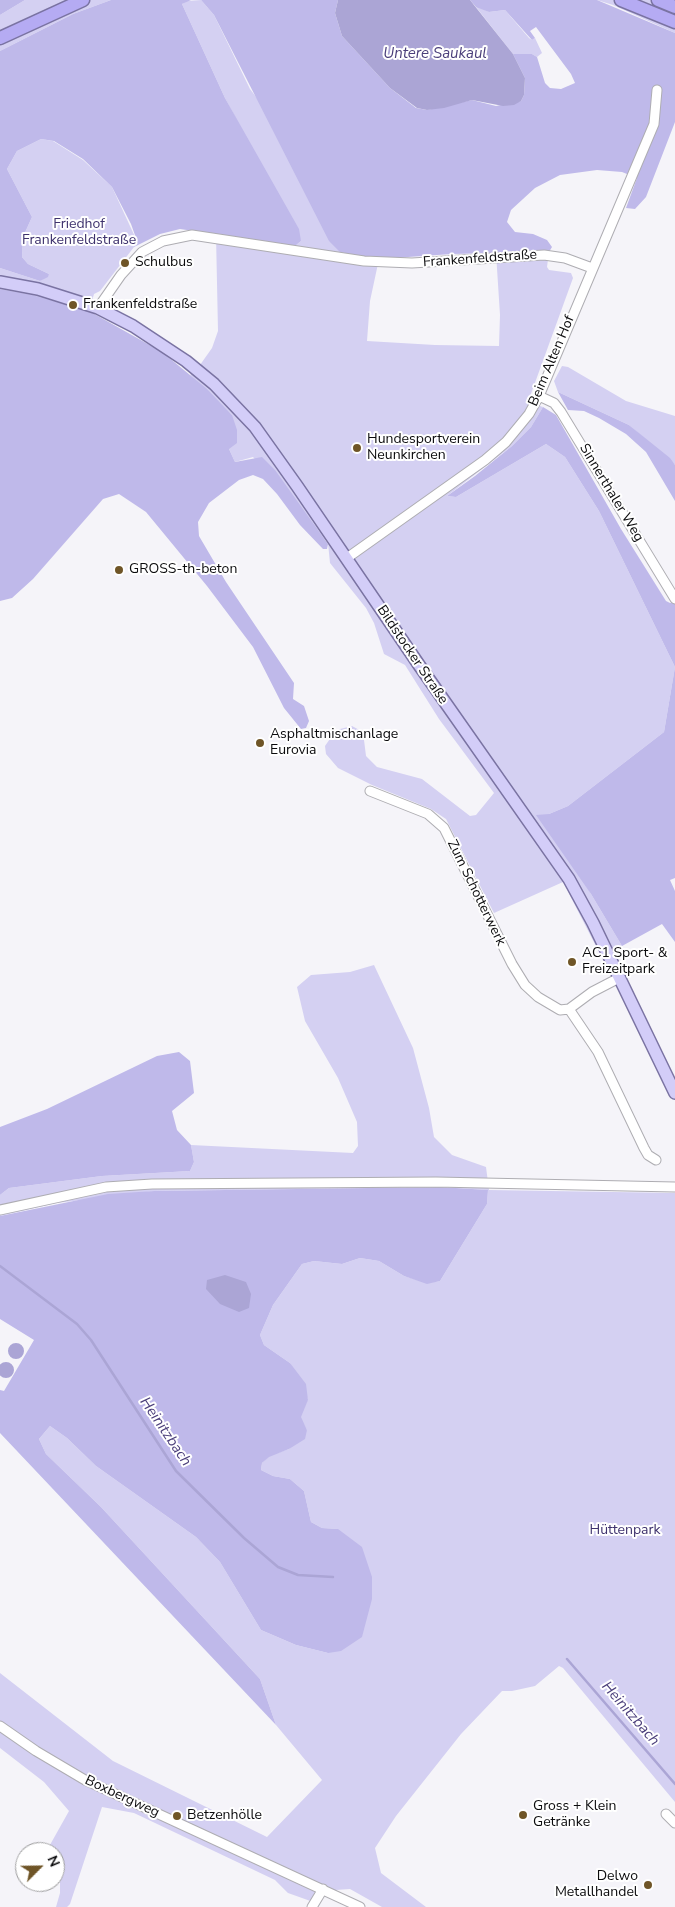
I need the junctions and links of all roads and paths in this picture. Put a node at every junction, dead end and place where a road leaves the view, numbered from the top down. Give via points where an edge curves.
1 (83, 0) edge
2 (621, 0) edge
3 (658, 0) edge
4 (675, 8) edge
5 (675, 22) edge
6 (0, 38) edge
7 (657, 90) dead end
8 (592, 268) junction
9 (0, 282) edge
10 (98, 308) junction
11 (539, 396) junction
12 (347, 558) junction
13 (675, 599) edge
14 (370, 791) dead end
15 (619, 978) junction
16 (569, 1009) junction
17 (675, 1093) edge
18 (656, 1160) dead end
19 (675, 1187) edge
20 (0, 1210) edge
21 (0, 1726) edge
22 (666, 1814) dead end
23 (675, 1823) edge
24 (323, 1889) junction
25 (312, 1907) edge
26 (360, 1907) edge

1 - 6 highway
2 - 5 highway
3 - 4 highway
7 - 8 street, Beim Alten Hof via 654,124
8 - 10 street, Frankenfeldstraße via 544,254 412,263 364,261 192,235 163,241 142,252
8 - 11 street, Beim Alten Hof
9 - 10 main road, Bildstocker Straße
10 - 12 main road, Bildstocker Straße via 156,340 229,399 266,443
11 - 12 street, Beim Alten Hof via 520,426 499,448
11 - 13 street, Sinnerthaler Weg via 554,403 561,412
12 - 15 main road, Bildstocker Straße via 418,665 552,854 588,914
14 - 16 street, Zum Schotterwerk via 428,814 444,828 502,946 525,985 551,1006
15 - 16 street
15 - 17 main road, Bildstocker Straße
16 - 18 street via 598,1052 648,1155
19 - 20 street via 436,1182 152,1184 106,1187
21 - 24 street, Boxbergweg via 85,1780
22 - 23 street
24 - 25 street
24 - 26 street, Boxbergweg

